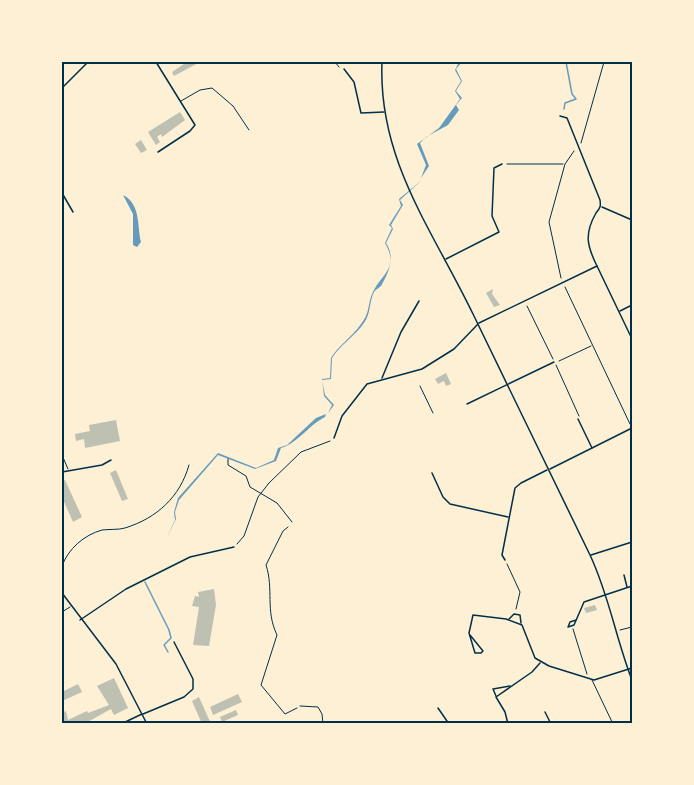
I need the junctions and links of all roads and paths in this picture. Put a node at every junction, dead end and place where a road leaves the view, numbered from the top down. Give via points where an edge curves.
1 (88, 62) edge
2 (156, 62) edge
3 (335, 62) edge
4 (382, 62) edge
5 (604, 62) edge
6 (344, 69) joint
7 (62, 88) edge
8 (181, 101) junction
9 (384, 112) junction
10 (560, 116) dead end
11 (249, 130) dead end
12 (578, 146) junction
13 (158, 152) dead end
14 (502, 164) joint
15 (565, 164) junction
16 (62, 193) edge
17 (601, 206) junction
18 (73, 212) dead end
19 (633, 220) edge
20 (445, 259) junction
21 (597, 266) junction
22 (563, 282) junction
23 (418, 301) dead end
24 (524, 301) junction
25 (633, 305) edge
26 (619, 312) junction
27 (478, 324) junction
28 (633, 339) edge
29 (593, 346) junction
30 (555, 362) junction
31 (382, 379) junction
32 (507, 385) junction
33 (420, 386) dead end
34 (467, 404) dead end
35 (433, 413) dead end
36 (578, 419) joint
37 (632, 428) edge
38 (334, 438) joint
39 (592, 448) junction
40 (62, 455) edge
41 (228, 459) dead end
42 (111, 460) dead end
43 (189, 465) dead end
44 (548, 469) junction
45 (68, 471) junction
46 (62, 472) edge
47 (432, 473) dead end
48 (261, 493) junction
49 (509, 518) junction
50 (292, 522) dead end
51 (288, 526) dead end
52 (633, 542) edge
53 (234, 548) joint
54 (590, 556) junction
55 (505, 560) joint
56 (62, 566) edge
57 (624, 575) dead end
58 (633, 586) edge
59 (628, 588) junction
60 (62, 593) edge
61 (605, 595) junction
62 (70, 607) junction
63 (62, 612) edge
64 (515, 614) junction
65 (80, 620) junction
66 (509, 620) junction
67 (576, 620) junction
68 (521, 624) junction
69 (573, 627) junction
70 (633, 627) edge
71 (618, 630) dead end
72 (470, 635) junction
73 (174, 642) dead end
74 (540, 662) junction
75 (633, 668) edge
76 (628, 670) junction
77 (589, 679) junction
78 (592, 680) junction
79 (633, 680) edge
80 (513, 685) junction
81 (496, 697) junction
82 (300, 706) dead end
83 (297, 708) dead end
84 (438, 708) dead end
85 (545, 712) dead end
86 (142, 714) junction
87 (121, 723) edge
88 (147, 723) edge
89 (323, 723) edge
90 (449, 723) edge
91 (508, 723) edge
92 (551, 723) edge
93 (613, 723) edge

1 - 7 street
2 - 8 street
3 - 6 path
4 - 9 street
5 - 12 path
6 - 9 street via 354,82 361,113
8 - 11 lane via 212,88 233,106
8 - 13 street via 194,128
9 - 20 street via 406,186
10 - 12 street via 567,118
12 - 15 path
12 - 17 street
14 - 15 path
14 - 20 street via 494,168 492,216 499,232
15 - 22 path via 549,222
16 - 18 street
17 - 19 street
17 - 21 street via 587,243
20 - 27 street
21 - 22 street
21 - 26 street
22 - 24 street
22 - 29 path
23 - 31 street via 400,332
24 - 27 street
24 - 30 path
25 - 26 street
26 - 28 street
27 - 31 street via 454,349 422,369
27 - 32 street
29 - 30 path
29 - 37 path
30 - 32 street
30 - 36 path via 579,412
31 - 38 street via 362,389 342,416
32 - 34 street
32 - 44 street
33 - 35 path
36 - 39 street
37 - 39 street
38 - 48 path via 301,451
39 - 44 street
40 - 45 lane
41 - 48 path via 228,465 246,476 250,487
42 - 45 street
43 - 56 path via 178,490 159,512 126,528 98,532 68,551
44 - 49 street via 517,486
44 - 54 street
45 - 46 street
47 - 49 street via 450,504
48 - 50 path via 277,503
48 - 53 path
49 - 55 street via 502,555
51 - 83 path via 266,565 272,580 268,592 270,620 277,635 261,685 285,714
52 - 54 street
53 - 65 street via 190,557 126,589
54 - 61 street
55 - 64 path via 519,592
57 - 59 street
58 - 59 street
59 - 61 street
60 - 62 street
61 - 67 street via 583,603
61 - 76 street
62 - 63 lane
62 - 65 street
64 - 66 street
64 - 68 street via 521,616
65 - 86 street via 116,664
66 - 68 street
66 - 72 street via 475,614
67 - 69 street
67 - 69 street via 568,624
68 - 74 street
69 - 77 path
70 - 71 path
72 - 72 street via 475,653 482,652 473,638
73 - 86 street via 193,679 193,689 184,697
74 - 77 street
74 - 80 street
75 - 76 street
76 - 78 street
76 - 79 street
77 - 78 street
78 - 93 lane
80 - 81 street
80 - 81 street via 493,689
81 - 91 street
82 - 89 path via 318,707
84 - 90 street
85 - 92 street
86 - 87 street
86 - 88 street

